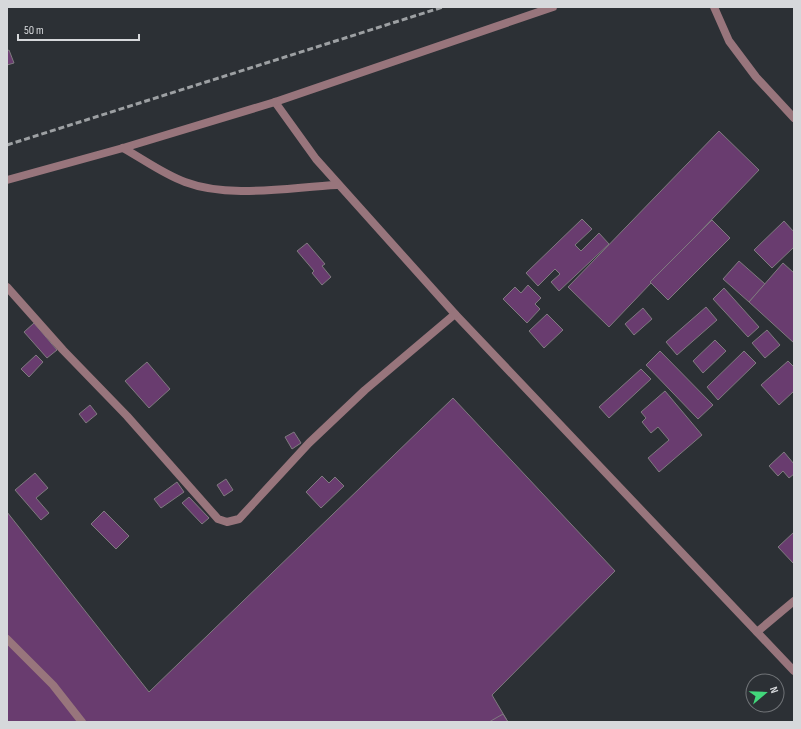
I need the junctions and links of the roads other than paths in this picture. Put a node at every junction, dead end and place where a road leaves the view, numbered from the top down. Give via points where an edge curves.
1 (554, 7) edge
2 (714, 7) edge
3 (275, 102) junction
4 (794, 118) edge
5 (123, 148) junction
6 (7, 180) edge
7 (337, 185) junction
8 (7, 287) edge
9 (455, 314) junction
10 (794, 601) edge
11 (756, 632) junction
12 (7, 639) edge
13 (794, 671) edge
14 (82, 722) edge

1 - 3 street
2 - 4 street via 729,41 756,77
3 - 5 street
3 - 7 street
5 - 6 street
5 - 7 street via 185,182 218,189 255,190
7 - 9 street
8 - 9 street via 218,519 227,522 239,519 309,443 365,390
9 - 11 street
10 - 11 street
11 - 13 street
12 - 14 street via 53,685

